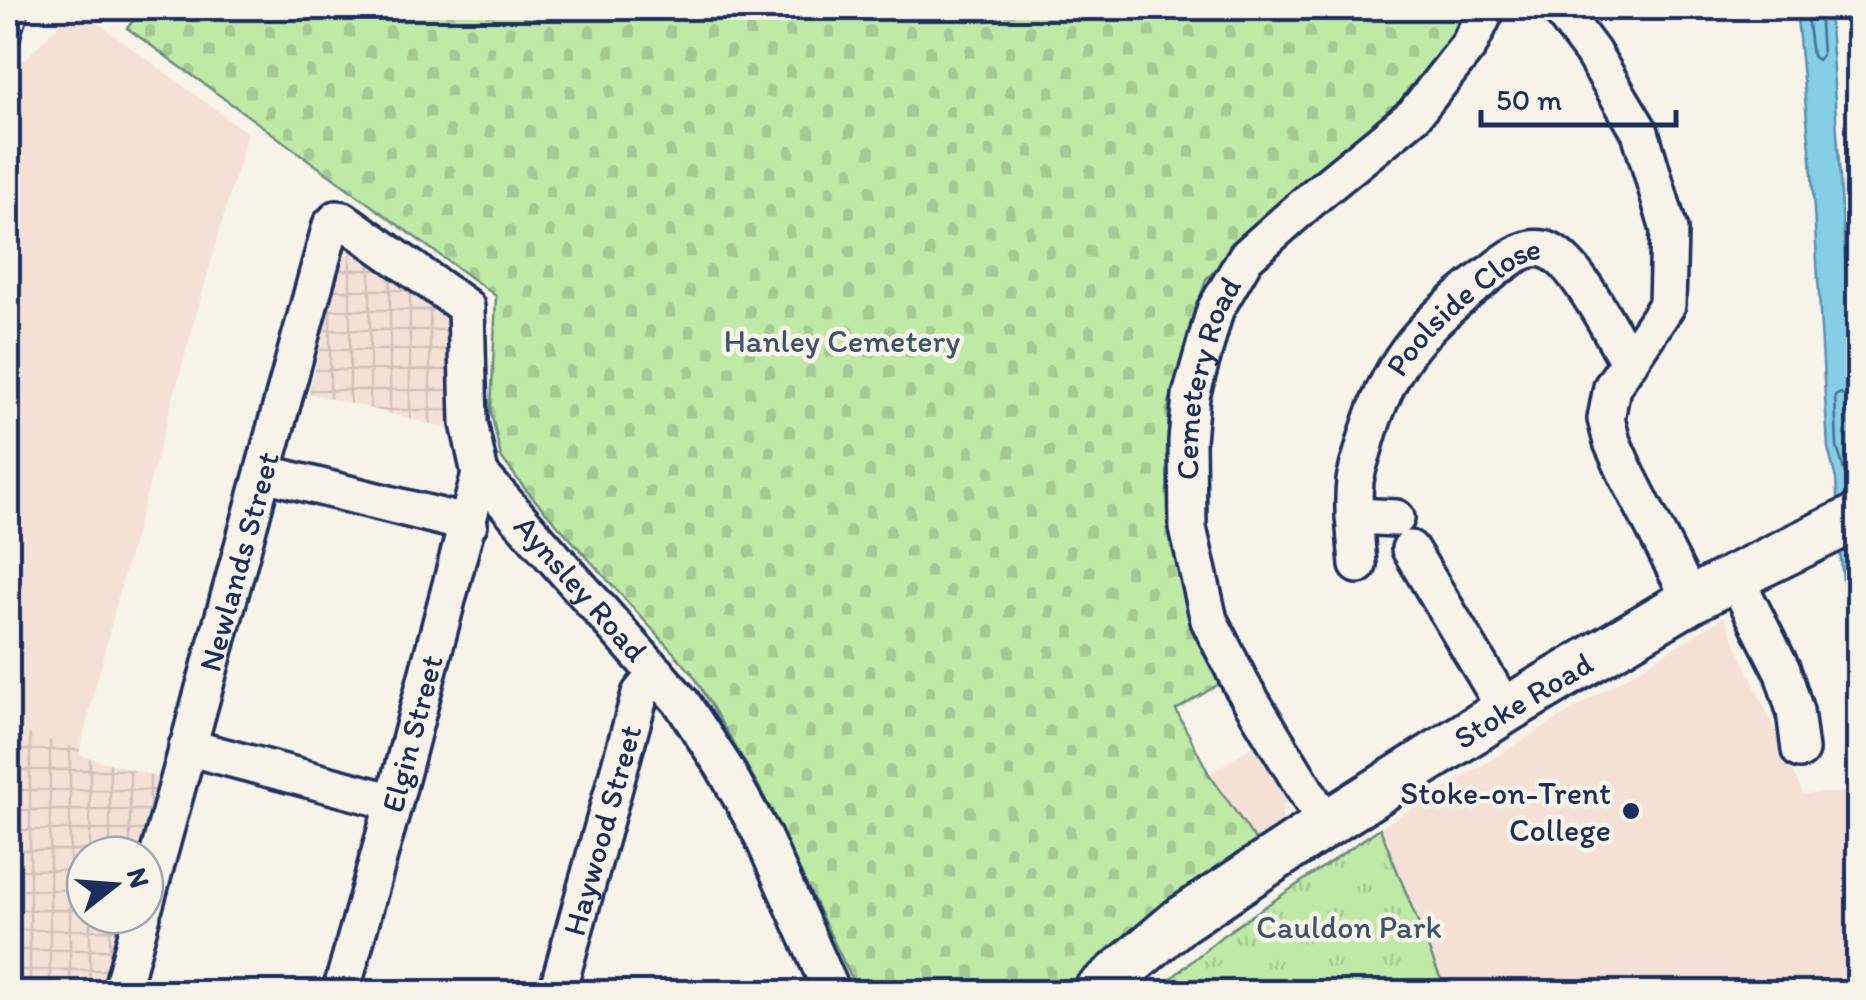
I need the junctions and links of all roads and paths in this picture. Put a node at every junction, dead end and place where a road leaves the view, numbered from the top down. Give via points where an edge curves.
1 (1487, 8) edge
2 (1560, 8) edge
3 (336, 220) joint
4 (1629, 363) junction
5 (264, 473) junction
6 (480, 474) junction
7 (1354, 516) junction
8 (1858, 517) edge
9 (469, 524) junction
10 (1358, 565) dead end
11 (1734, 577) junction
12 (1691, 600) junction
13 (656, 674) junction
14 (1506, 710) junction
15 (187, 747) junction
16 (1800, 750) dead end
17 (394, 802) junction
18 (1326, 824) junction
19 (163, 835) edge
20 (137, 935) edge
21 (121, 992) edge
22 (341, 992) edge
23 (557, 992) edge
24 (832, 992) edge
25 (1096, 992) edge

1 - 18 street, Cemetery Road via 1470,45 1414,115 1246,257 1215,310 1191,396 1188,528 1209,620
2 - 4 street via 1640,132 1669,230 1667,305
3 - 5 street, Newlands Street
3 - 6 street, Aynsley Road via 466,307 469,424
4 - 7 street, Poolside Close via 1560,256 1542,248 1520,252 1452,302 1396,368 1375,407 1355,478
4 - 12 street via 1612,387 1609,430
5 - 9 street
5 - 15 street, Newlands Street
6 - 9 street, Elgin Street
6 - 13 street, Aynsley Road
7 - 10 street, Poolside Close
7 - 14 street via 1402,533
8 - 11 main road, Stoke Road
9 - 17 street, Elgin Street
11 - 12 main road, Stoke Road
11 - 16 street via 1782,670
12 - 14 main road, Stoke Road
13 - 23 street, Haywood Street via 640,694
13 - 24 street, Aynsley Road via 682,704 762,835
14 - 18 main road, Stoke Road
15 - 17 street
15 - 19 street, Newlands Street
17 - 22 street, Elgin Street
18 - 25 main road, Stoke Road via 1180,921
20 - 21 street

